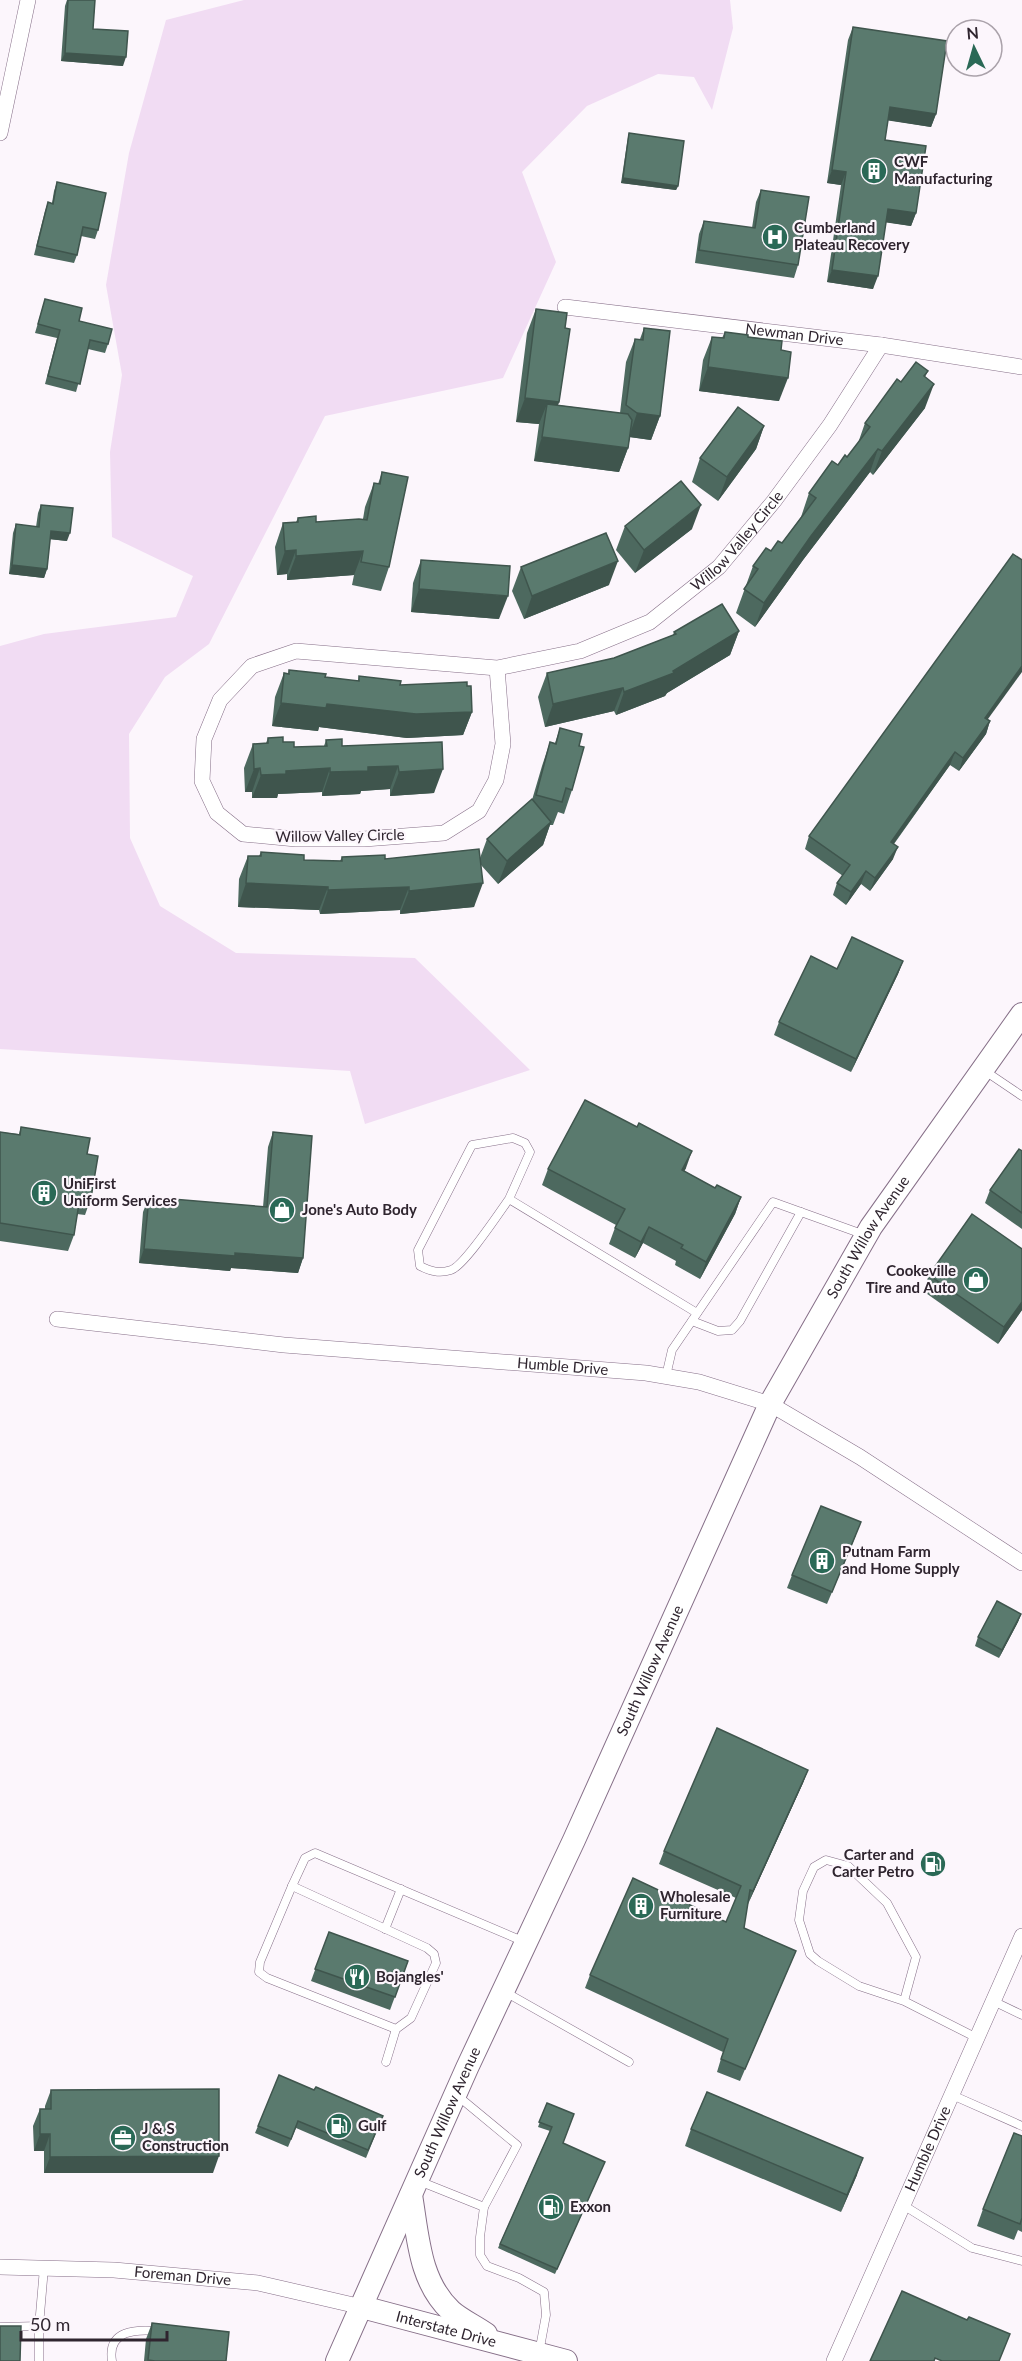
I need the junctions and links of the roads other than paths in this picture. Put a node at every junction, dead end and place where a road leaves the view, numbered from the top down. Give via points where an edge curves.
1 (28, 0) edge
2 (0, 133) edge
3 (565, 307) dead end
4 (881, 345) junction
5 (1022, 367) edge
6 (497, 668) junction
7 (1022, 1014) edge
8 (983, 1070) junction
9 (1022, 1096) edge
10 (510, 1198) junction
11 (801, 1212) junction
12 (866, 1235) junction
13 (697, 1313) junction
14 (57, 1319) dead end
15 (692, 1321) junction
16 (666, 1376) junction
17 (770, 1404) junction
18 (1022, 1563) edge
19 (292, 1886) junction
20 (401, 1889) junction
21 (385, 1929) junction
22 (1022, 1936) edge
23 (526, 1942) junction
24 (503, 1991) junction
25 (904, 2001) junction
26 (993, 2001) junction
27 (1022, 2015) edge
28 (396, 2029) junction
29 (977, 2038) junction
30 (386, 2062) dead end
31 (629, 2062) dead end
32 (456, 2094) junction
33 (951, 2095) junction
34 (1022, 2126) edge
35 (414, 2188) junction
36 (903, 2205) junction
37 (484, 2207) junction
38 (1022, 2261) edge
39 (0, 2267) edge
40 (44, 2268) junction
41 (362, 2307) junction
42 (39, 2326) junction
43 (0, 2327) edge
44 (166, 2332) edge
45 (502, 2344) junction
46 (539, 2354) junction
47 (39, 2361) edge
48 (112, 2361) edge
49 (337, 2361) edge
50 (566, 2361) edge
51 (834, 2361) edge

1 - 2 street
3 - 4 street, Newman Drive
4 - 5 street, Newman Drive
4 - 6 street, Willow Valley Circle via 830,425 719,567 650,622 580,651
6 - 6 street, Willow Valley Circle via 296,651 252,666 220,700 204,739 202,781 217,813 243,834 352,839 444,833 479,811 496,780 503,744
7 - 8 main road, South Willow Avenue
8 - 9 lane
8 - 12 main road, South Willow Avenue
10 - 10 lane via 530,1152 525,1143 513,1138 471,1145 418,1250 420,1266 432,1272 452,1270
10 - 13 lane
11 - 12 lane
11 - 13 lane via 773,1202
11 - 15 lane via 732,1330 718,1331
12 - 17 main road, South Willow Avenue
13 - 15 lane
14 - 16 street, Humble Drive via 284,1345
15 - 16 lane via 672,1350
16 - 17 street, Humble Drive
17 - 18 street, Humble Drive via 860,1457
17 - 23 main road, South Willow Avenue
19 - 20 lane via 305,1858 315,1853
19 - 21 lane
19 - 28 lane via 259,1972
20 - 21 lane
20 - 23 lane
21 - 28 lane via 427,1948 436,1963 411,2018
22 - 26 street, Humble Drive
23 - 24 main road, South Willow Avenue
24 - 31 lane
24 - 32 main road, South Willow Avenue
25 - 25 lane via 916,1957 887,1903 848,1866 826,1860 814,1867 803,1891 799,1920 810,1954 859,1986
25 - 29 lane
26 - 27 lane
26 - 29 street, Humble Drive
28 - 30 lane
29 - 33 street, Humble Drive
32 - 35 main road, South Willow Avenue
32 - 37 lane via 516,2145
33 - 34 lane
33 - 36 street, Humble Drive
35 - 37 lane
35 - 41 main road, South Willow Avenue
35 - 45 main road via 421,2254 430,2283 452,2312
36 - 38 lane via 972,2248
36 - 51 street, Humble Drive
37 - 46 lane via 480,2255 488,2266 544,2292 546,2315
39 - 40 street, Foreman Drive
40 - 41 street, Foreman Drive via 258,2283
40 - 42 lane
41 - 45 main road, Interstate Drive
41 - 49 main road, South Willow Avenue
42 - 43 lane
42 - 47 lane
44 - 48 lane via 136,2329 124,2333 114,2343
45 - 46 main road, Interstate Drive
46 - 50 main road, Interstate Drive

